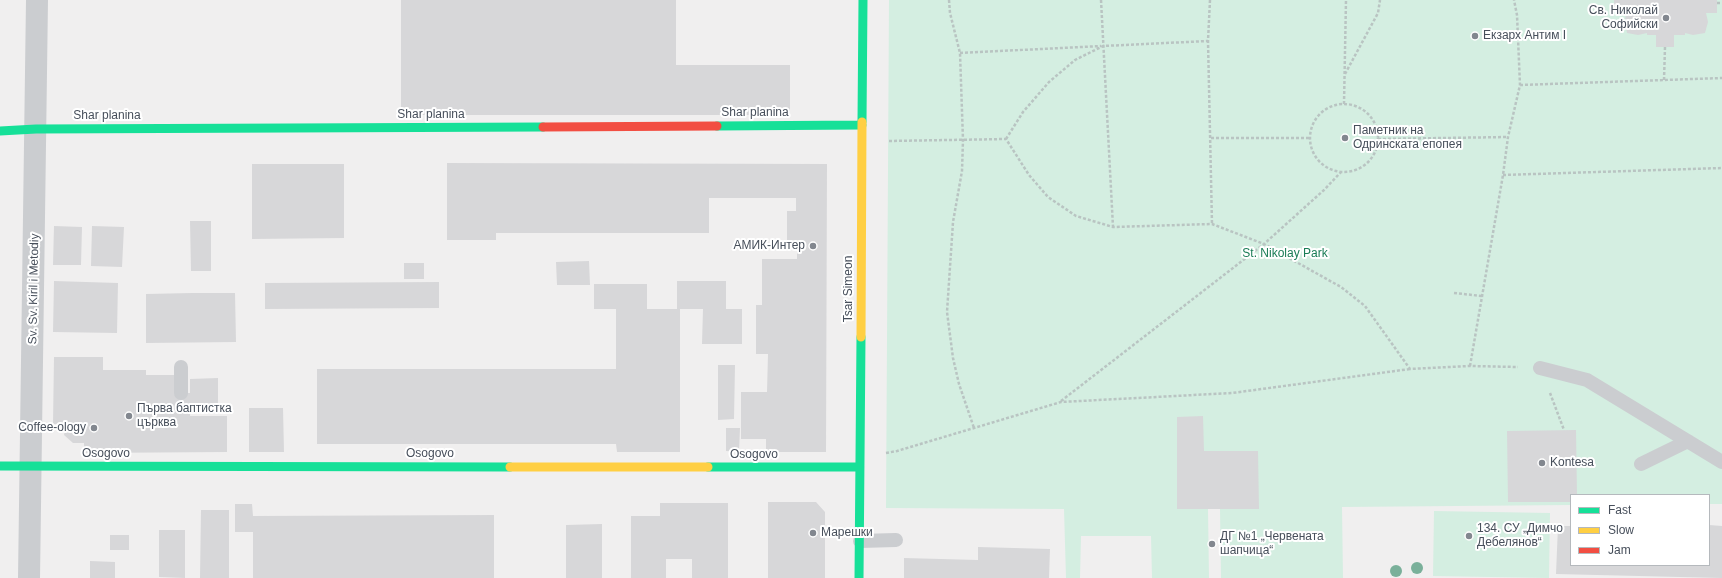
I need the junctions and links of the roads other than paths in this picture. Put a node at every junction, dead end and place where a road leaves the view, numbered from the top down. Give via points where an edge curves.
1 (37, 0) edge
2 (863, 0) edge
3 (862, 126) junction
4 (36, 129) junction
5 (0, 131) edge
6 (181, 367) dead end
7 (1540, 368) road end
8 (181, 392) dead end
9 (1688, 441) junction
10 (1722, 462) edge
11 (1641, 464) dead end
12 (0, 466) edge
13 (31, 466) junction
14 (860, 467) junction
15 (896, 540) dead end
16 (860, 541) junction
17 (29, 578) edge
18 (860, 578) edge

1 - 4 street, Sv. Sv. Kiril i Metodiy
2 - 3 street, Tsar Simeon
3 - 4 street, Shar planina
3 - 14 street, Tsar Simeon
4 - 5 street, Shar planina
4 - 13 street, Sv. Sv. Kiril i Metodiy
6 - 8 lane
7 - 9 lane via 1587,380
9 - 10 lane
9 - 11 lane
12 - 13 street, Osogovo
13 - 14 street, Osogovo via 180,459
13 - 17 street, Sv. Sv. Kiril i Metodiy
14 - 16 street, Tsar Simeon
15 - 16 lane
16 - 18 street, Tsar Simeon

